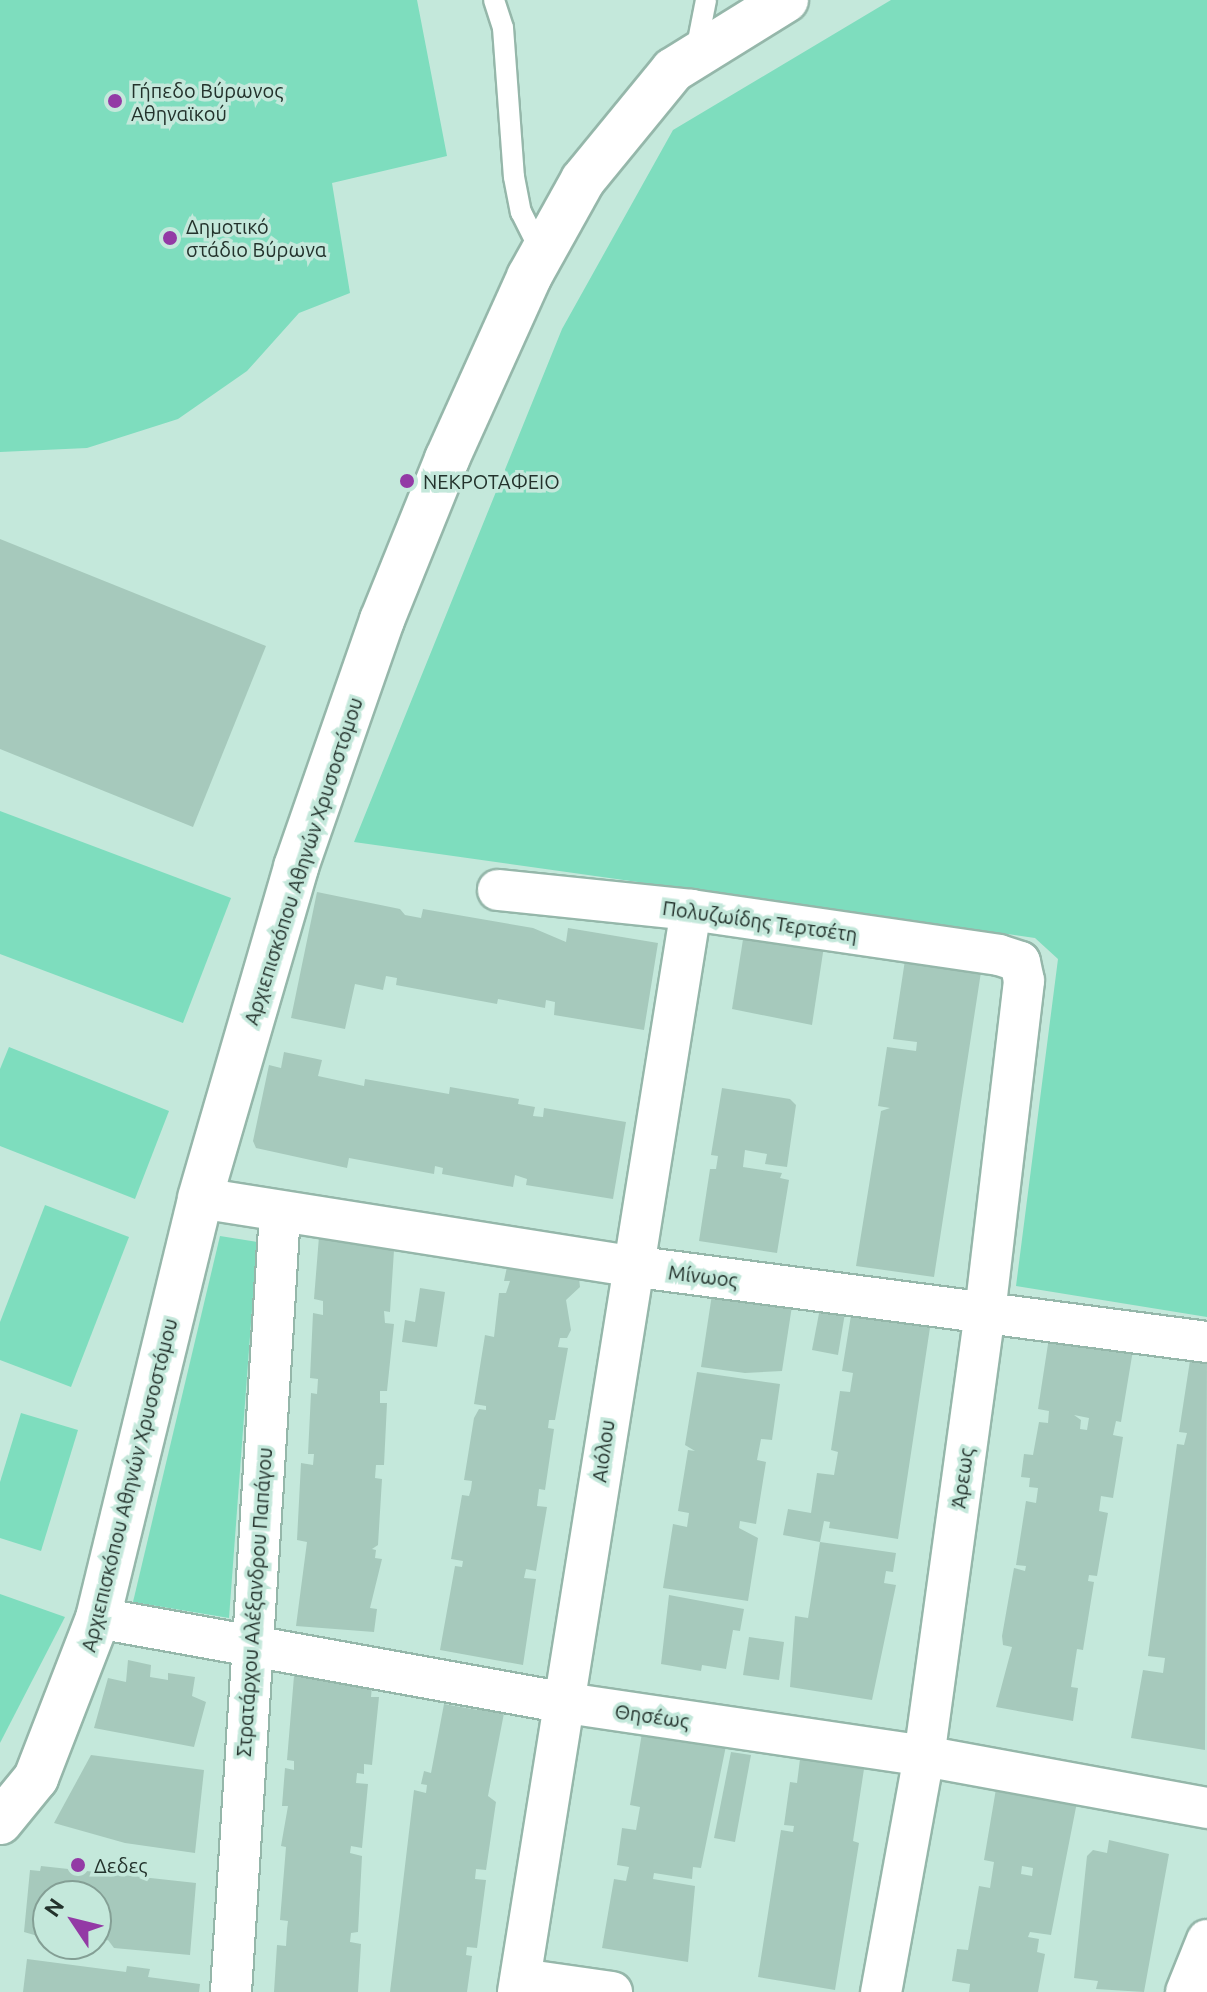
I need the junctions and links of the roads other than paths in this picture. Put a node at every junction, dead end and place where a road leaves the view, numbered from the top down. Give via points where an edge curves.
1 (494, 0) edge
2 (786, 0) edge
3 (726, 9) edge
4 (542, 254) junction
5 (498, 890) dead end
6 (691, 910) junction
7 (1020, 962) joint
8 (200, 1198) junction
9 (280, 1213) junction
10 (631, 1266) junction
11 (985, 1312) junction
12 (1207, 1342) edge
13 (98, 1618) junction
14 (250, 1649) junction
15 (566, 1703) junction
16 (924, 1756) junction
17 (1207, 1808) edge
18 (0, 1822) edge
19 (1207, 1940) edge
20 (520, 1985) edge
21 (231, 1992) edge
22 (612, 1992) edge
23 (881, 1992) edge
24 (1186, 1992) edge

1 - 4 lane via 503,28 514,177 521,212
2 - 3 street, Αρχιεπισκόπου Αθηνών Χρυσοστόμου
3 - 4 street, Αρχιεπισκόπου Αθηνών Χρυσοστόμου via 696,52 646,97 583,180
4 - 8 street, Αρχιεπισκόπου Αθηνών Χρυσοστόμου via 447,459 364,670 296,867
5 - 6 street, Πολυζωίδης Τερτσέτη
6 - 7 street, Πολυζωίδης Τερτσέτη
6 - 10 street, Αιόλου
7 - 11 street, Άρεως via 1024,981
8 - 9 street, Μίνωος
8 - 13 street, Αρχιεπισκόπου Αθηνών Χρυσοστόμου
9 - 10 street, Μίνωος
9 - 14 street, Στρατάρχου Αλέξανδρου Παπάγου
10 - 11 street, Μίνωος
10 - 15 street, Αιόλου
11 - 12 street, Μίνωος
11 - 16 street, Άρεως
13 - 14 street, Θησέως
13 - 18 street, Αρχιεπισκόπου Αθηνών Χρυσοστόμου via 36,1778
14 - 15 street, Θησέως
14 - 21 street, Στρατάρχου Αλέξανδρου Παπάγου
15 - 16 street, Θησέως
15 - 20 street, Αιόλου
16 - 17 street, Θησέως
16 - 23 street, Άρεως
19 - 24 street
20 - 22 street

